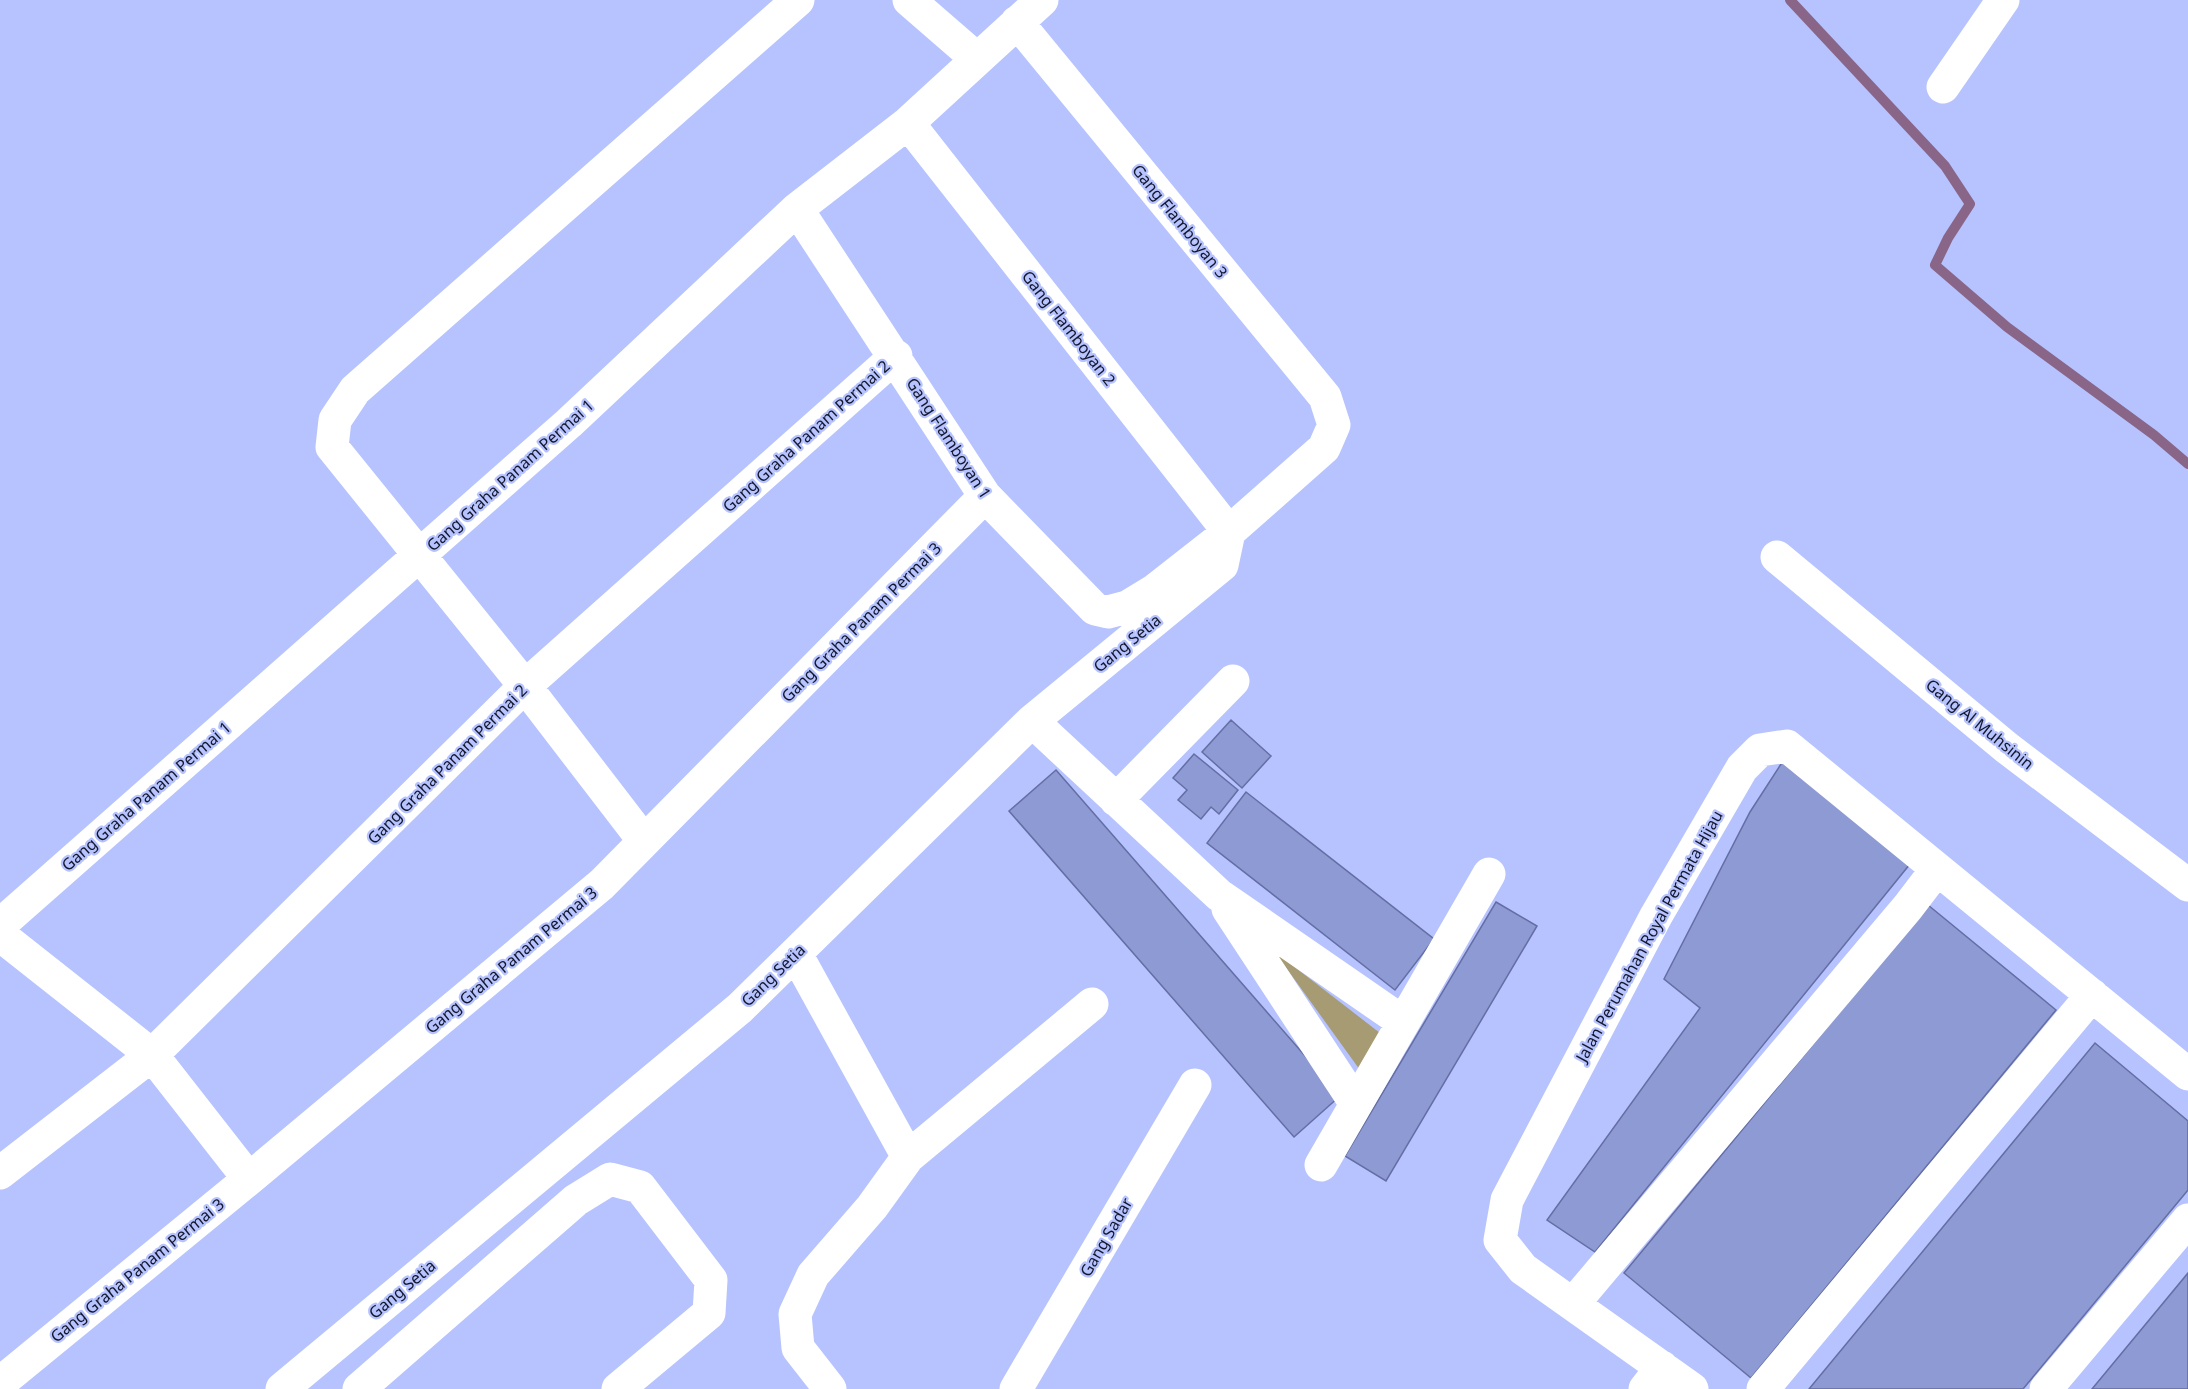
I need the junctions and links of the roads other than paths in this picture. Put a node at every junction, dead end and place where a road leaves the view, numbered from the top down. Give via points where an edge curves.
1 (798, 0) edge
2 (909, 0) edge
3 (1041, 0) edge
4 (1991, 4) edge
5 (1017, 22) junction
6 (977, 59) junction
7 (1943, 87) dead end
8 (908, 123) junction
9 (797, 209) junction
10 (896, 356) junction
11 (985, 496) junction
12 (1229, 532) junction
13 (420, 555) junction
14 (1777, 557) dead end
15 (1233, 681) dead end
16 (525, 686) junction
17 (1032, 721) junction
18 (1116, 800) junction
19 (644, 842) junction
20 (1937, 869) junction
21 (1489, 874) dead end
22 (2188, 885) edge
23 (1219, 895) junction
24 (0, 925) edge
25 (0, 935) edge
26 (796, 954) junction
27 (2092, 995) junction
28 (1092, 1004) dead end
29 (1403, 1022) junction
30 (152, 1055) junction
31 (2188, 1074) edge
32 (1195, 1085) dead end
33 (1356, 1104) junction
34 (908, 1157) junction
35 (1321, 1165) dead end
36 (0, 1173) edge
37 (249, 1179) junction
38 (2188, 1220) edge
39 (1573, 1304) junction
40 (1653, 1378) edge
41 (0, 1383) edge
42 (374, 1384) edge
43 (282, 1389) edge
44 (618, 1389) edge
45 (830, 1389) edge
46 (1017, 1389) edge
47 (1692, 1389) edge
48 (1763, 1389) edge
49 (2046, 1389) edge

1 - 13 street via 373,375 335,420 332,447
2 - 6 street
3 - 5 street, Gang Graha Panam Permai 1
4 - 7 street
5 - 6 street, Gang Graha Panam Permai 1
5 - 12 street, Gang Flamboyan 3 via 1325,397 1334,425 1324,447
6 - 8 street, Gang Graha Panam Permai 1
8 - 9 street, Gang Graha Panam Permai 1
8 - 12 street, Gang Flamboyan 2
9 - 10 street, Gang Flamboyan 1
9 - 13 street, Gang Graha Panam Permai 1 via 570,423
10 - 11 street, Gang Flamboyan 1
10 - 16 street, Gang Graha Panam Permai 2
11 - 12 street, Gang Flamboyan 1 via 1095,609 1108,612 1127,607 1155,590
11 - 19 street, Gang Graha Panam Permai 3
12 - 17 street, Gang Setia via 1222,565
13 - 16 street
13 - 24 street, Gang Graha Panam Permai 1
14 - 22 street, Gang Al Muhsinin via 2007,748
15 - 18 street
16 - 19 street
16 - 30 street, Gang Graha Panam Permai 2
17 - 18 street
17 - 26 street, Gang Setia
18 - 23 street
19 - 37 street, Gang Graha Panam Permai 3 via 602,884
20 - 27 street, Jalan Perumahan Royal Permata Hijau
20 - 39 street
20 - 39 street, Jalan Perumahan Royal Permata Hijau via 1787,746 1760,750 1742,768 1656,916 1507,1200 1500,1240 1507,1252 1522,1269
21 - 29 street
23 - 29 street
23 - 33 street
25 - 30 street
26 - 34 street
26 - 43 street, Gang Setia via 740,1008
27 - 31 street, Jalan Perumahan Royal Permata Hijau
27 - 48 street
28 - 34 street
29 - 33 street
30 - 36 street, Gang Graha Panam Permai 2
30 - 37 street
32 - 46 street, Gang Sadar
33 - 35 street
34 - 45 street via 872,1207 813,1275 795,1314 798,1348
37 - 41 street, Gang Graha Panam Permai 3
38 - 49 street
39 - 40 street, Jalan Perumahan Royal Permata Hijau
40 - 47 street, Jalan Perumahan Royal Permata Hijau
42 - 44 street via 576,1200 610,1179 640,1187 711,1280 709,1313

